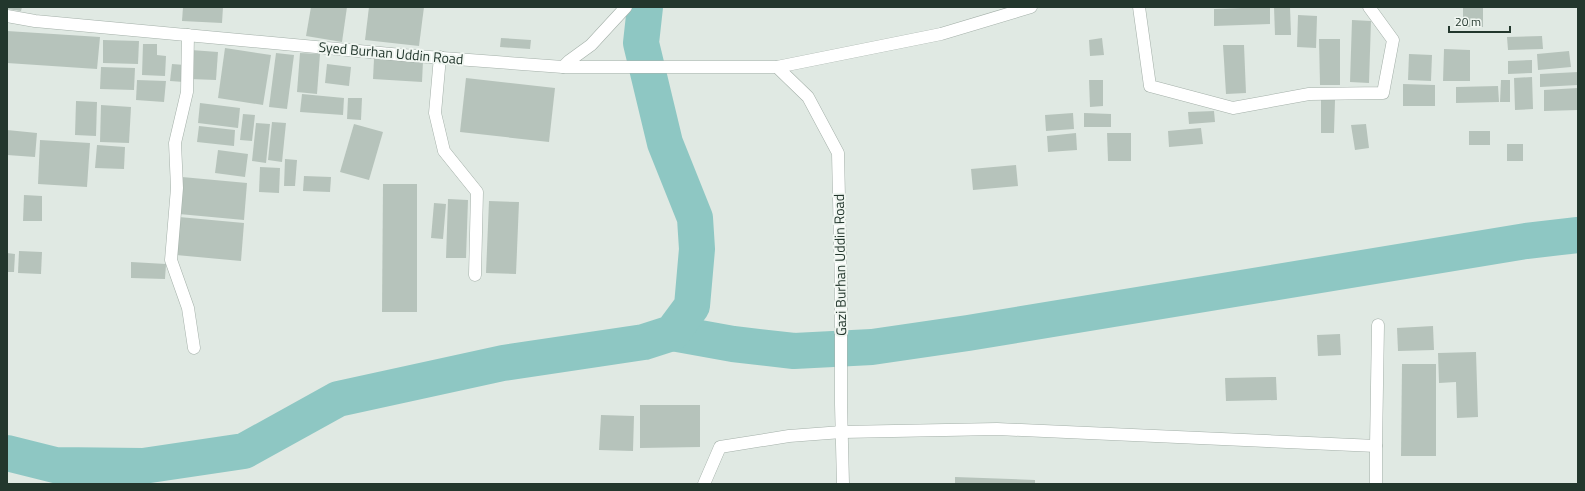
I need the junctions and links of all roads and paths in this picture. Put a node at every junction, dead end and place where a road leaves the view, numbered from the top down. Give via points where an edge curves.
1 (626, 7) edge
2 (1031, 7) edge
3 (1139, 7) edge
4 (1369, 7) edge
5 (7, 16) edge
6 (188, 35) junction
7 (440, 57) junction
8 (563, 67) junction
9 (777, 67) junction
10 (475, 275) dead end
11 (1378, 325) dead end
12 (194, 348) dead end
13 (842, 432) junction
14 (1376, 446) junction
15 (704, 484) edge
16 (843, 484) edge
17 (1376, 484) edge

1 - 8 street via 591,45
2 - 9 street, Syed Burhan Uddin Road via 941,34
3 - 4 street via 1150,86 1233,108 1309,94 1383,93 1392,40
5 - 6 street, Syed Burhan Uddin Road via 35,21
6 - 7 street, Syed Burhan Uddin Road
6 - 12 street via 187,92 175,143 177,188 171,260 188,308
7 - 8 street, Syed Burhan Uddin Road
7 - 10 street via 435,113 444,151 477,192
8 - 9 street, Syed Burhan Uddin Road
9 - 13 street, Gazi Burhan Uddin Road via 808,97 838,152
11 - 14 street
13 - 14 street via 997,429
13 - 15 street via 789,436 720,447
13 - 16 street, Gazi Burhan Uddin Road
14 - 17 street

